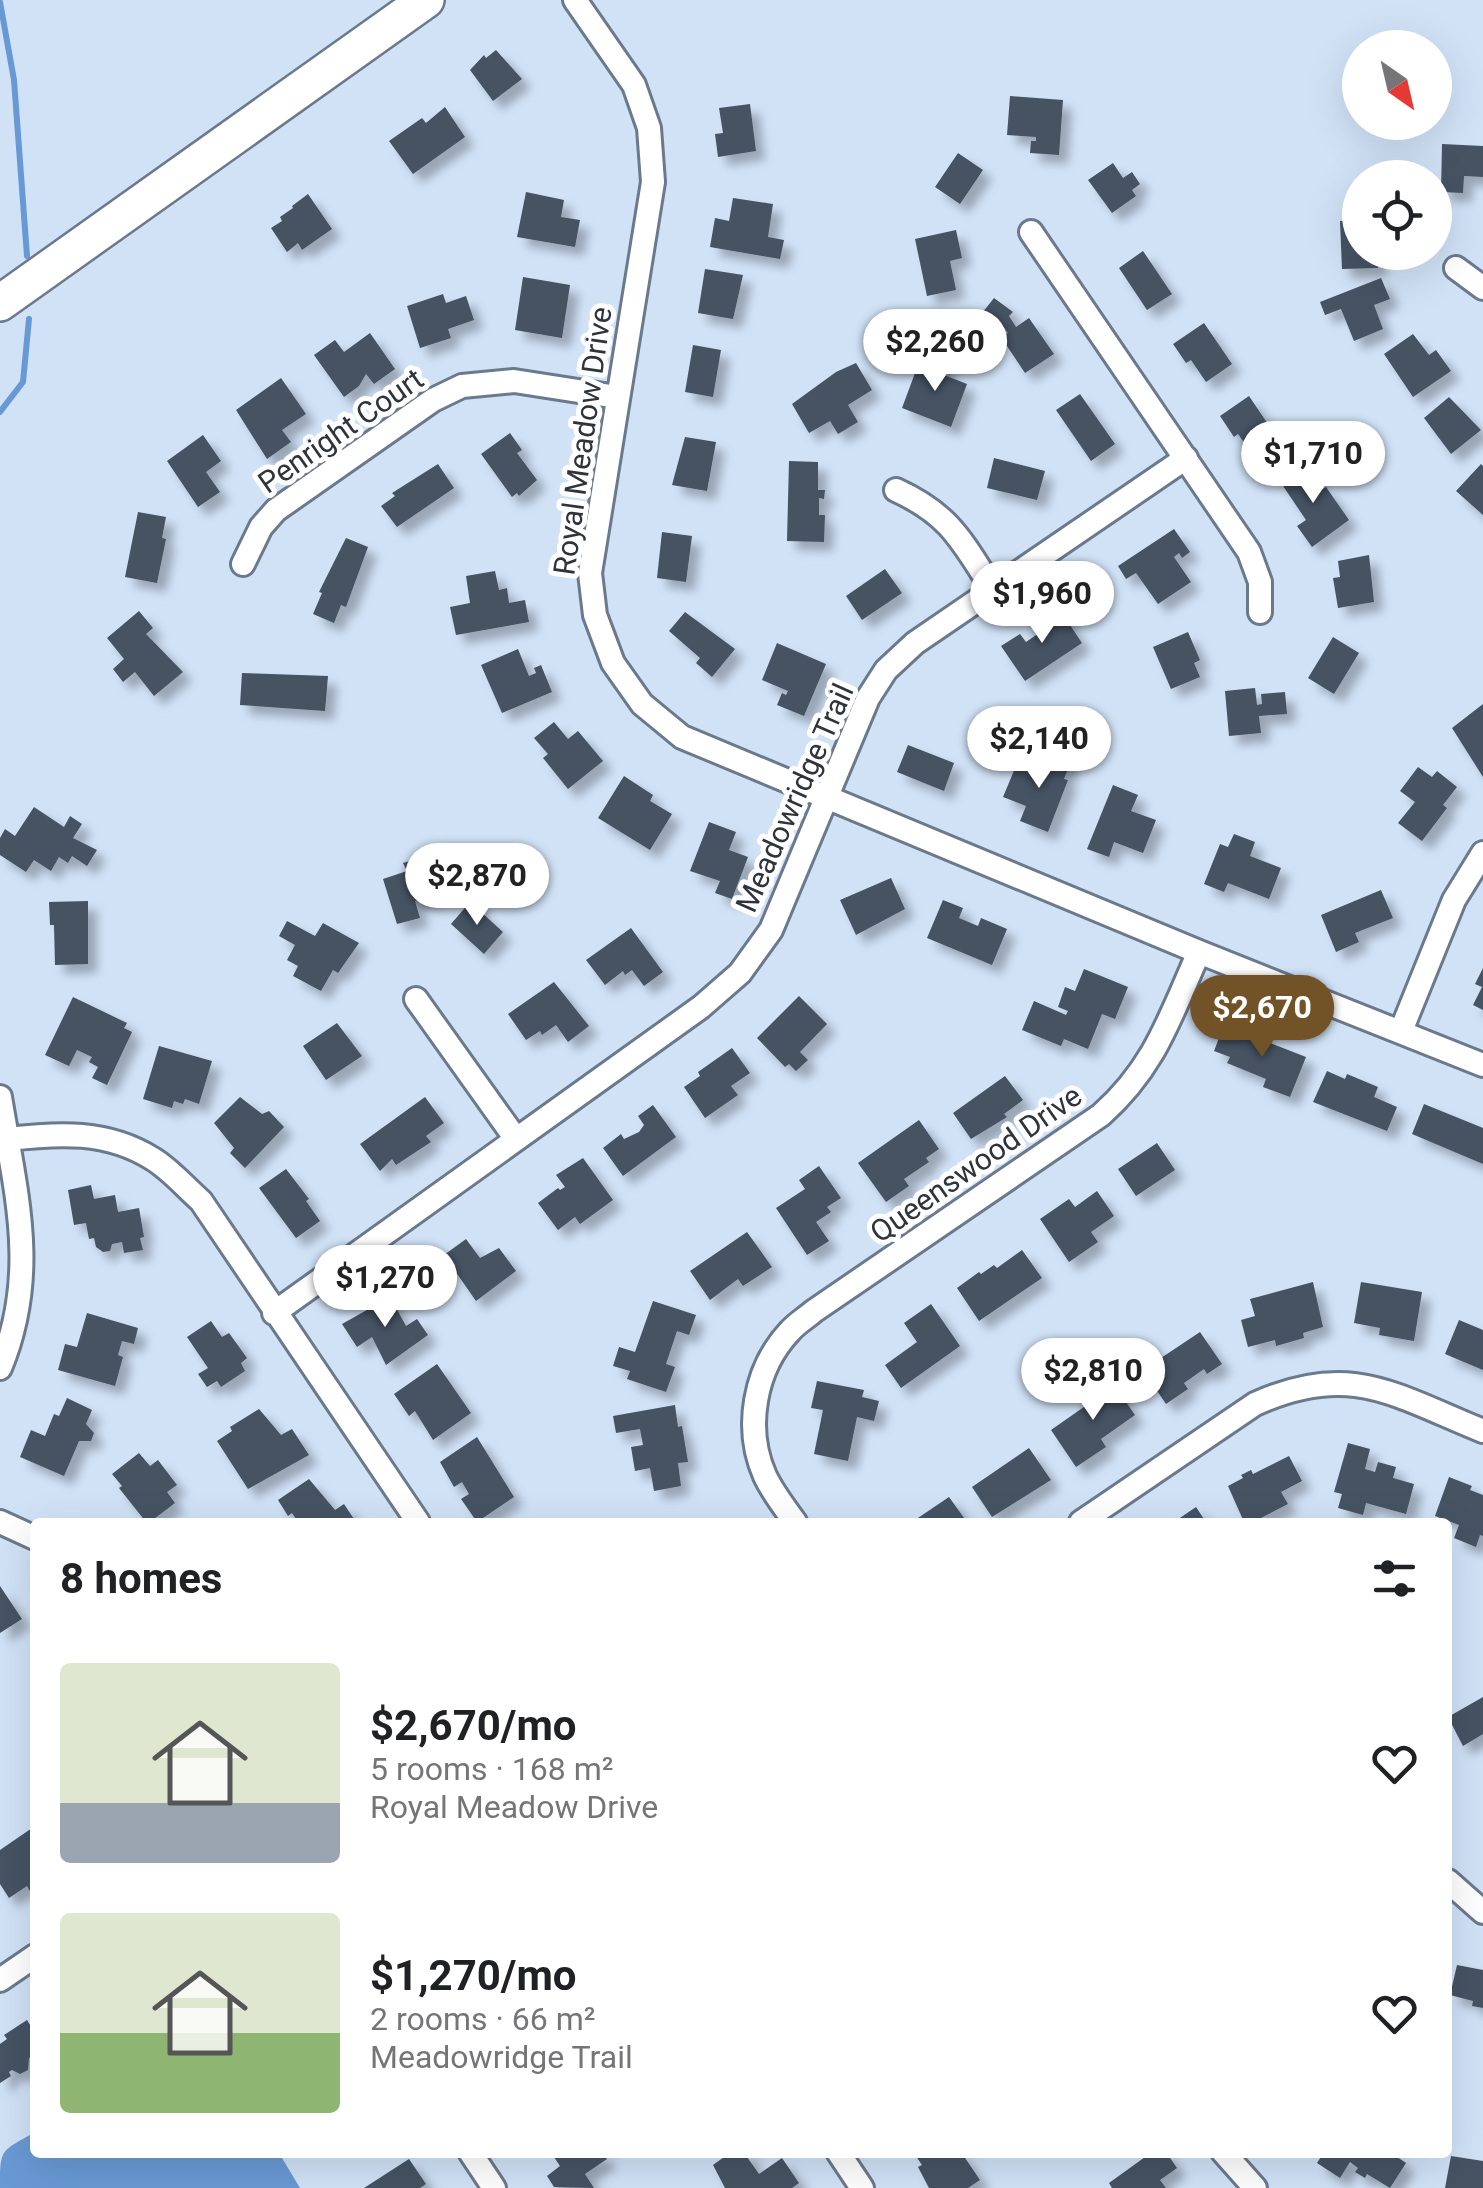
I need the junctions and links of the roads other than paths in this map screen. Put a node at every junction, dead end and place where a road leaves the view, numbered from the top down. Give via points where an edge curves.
1 (426, 0) edge
2 (575, 0) edge
3 (1032, 232) dead end
4 (1456, 268) dead end
5 (1483, 288) edge
6 (0, 302) edge
7 (617, 397) junction
8 (1186, 458) junction
9 (896, 490) dead end
10 (243, 564) dead end
11 (994, 591) junction
12 (1260, 612) dead end
13 (827, 800) junction
14 (1483, 853) edge
15 (1199, 952) junction
16 (416, 999) dead end
17 (1401, 1031) junction
18 (1483, 1064) edge
19 (0, 1098) edge
20 (7, 1139) junction
21 (516, 1139) junction
22 (274, 1313) junction
23 (0, 1368) edge
24 (1483, 1431) edge
25 (415, 1518) edge
26 (792, 1518) edge
27 (1087, 1518) edge
28 (0, 1522) edge
29 (30, 1536) edge
30 (1452, 1885) edge
31 (1483, 1912) edge
32 (30, 1959) edge
33 (0, 1980) edge
34 (474, 2158) edge
35 (842, 2158) edge
36 (1228, 2158) edge
37 (494, 2188) edge
38 (862, 2188) edge
39 (1254, 2188) edge

1 - 6 main road
2 - 7 street, Royal Meadow Drive via 634,85 649,128 653,182
3 - 8 street
4 - 5 street
7 - 10 street, Penright Court via 514,381 462,386 276,510
7 - 13 street, Royal Meadow Drive via 590,573 594,614 612,663 642,704 682,737
8 - 11 street, Meadowridge Trail
8 - 12 street via 1250,552
9 - 11 street via 928,504 951,527
11 - 13 street, Meadowridge Trail via 886,670
13 - 15 street, Royal Meadow Drive
13 - 21 street, Meadowridge Trail via 771,930 740,973
14 - 17 street via 1454,900
15 - 17 street, Royal Meadow Drive
15 - 26 street, Queenswood Drive via 1157,1048 1125,1093 797,1324 771,1358 754,1417 759,1459
16 - 21 street
17 - 18 street, Royal Meadow Drive
19 - 20 street
20 - 22 street via 87,1134 155,1160 201,1201
20 - 23 street via 24,1242 20,1305
21 - 22 street, Meadowridge Trail
22 - 25 street
24 - 27 street via 1373,1386 1314,1384 1255,1404
28 - 29 street
30 - 31 street
32 - 33 street
34 - 37 street
35 - 38 street
36 - 39 street

